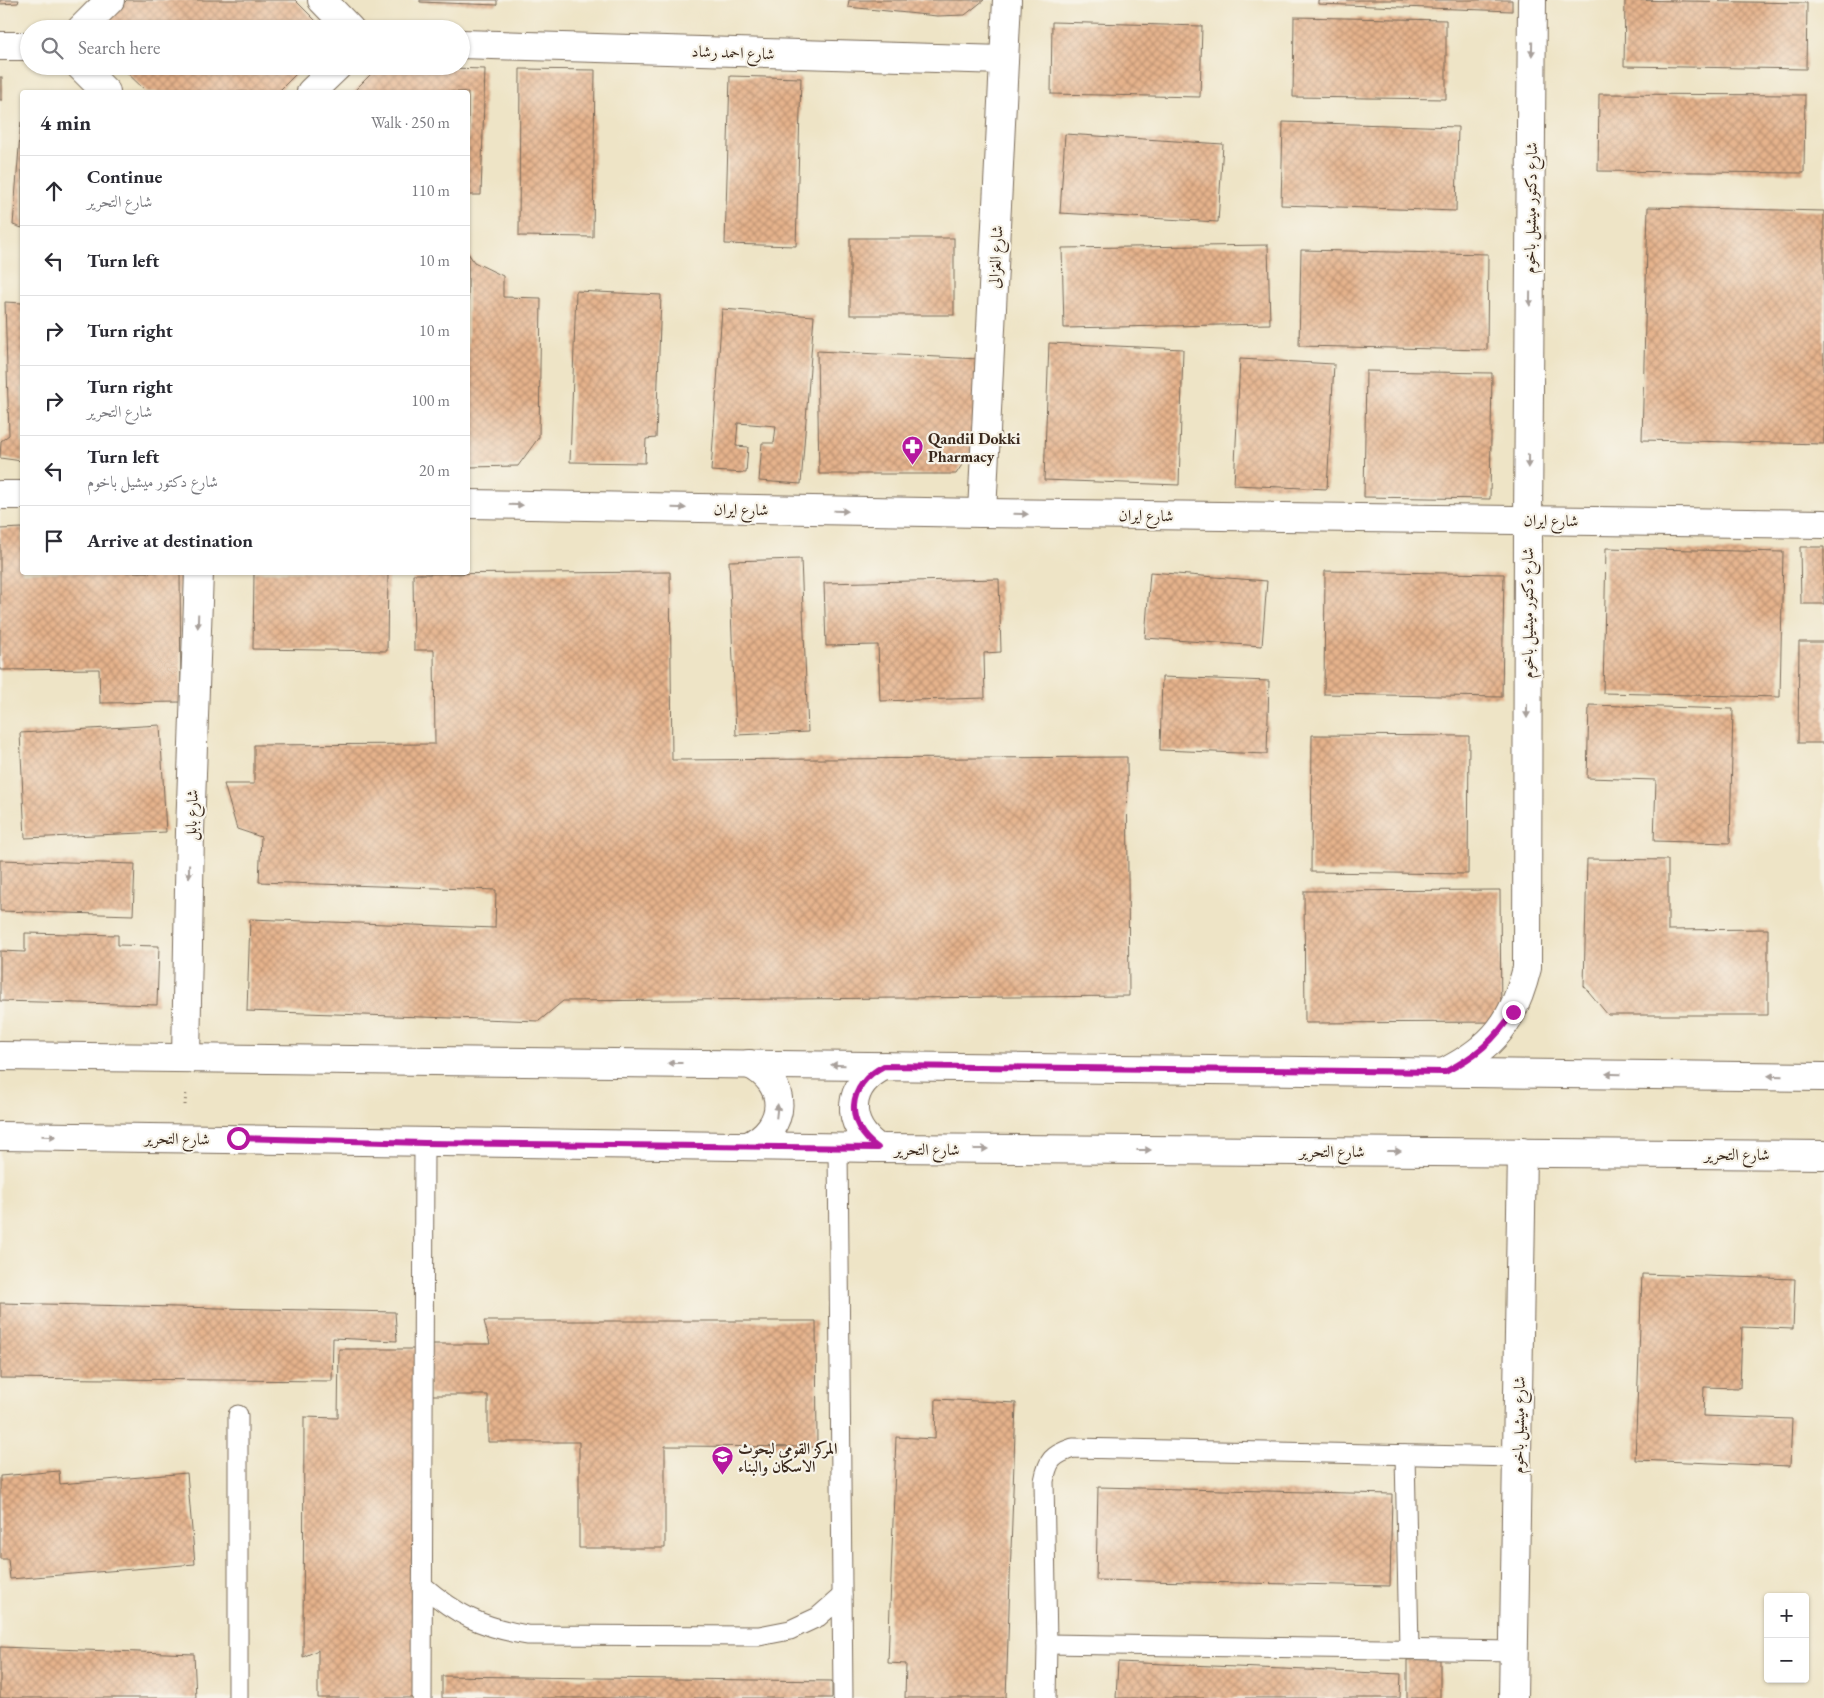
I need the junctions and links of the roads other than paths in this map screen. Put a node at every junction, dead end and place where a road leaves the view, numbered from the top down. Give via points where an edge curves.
1 (110, 0) edge
2 (322, 0) edge
3 (1007, 0) edge
4 (1532, 0) edge
5 (90, 20) edge
6 (341, 20) edge
7 (470, 44) edge
8 (0, 46) edge
9 (20, 46) edge
10 (1004, 60) junction
11 (89, 75) edge
12 (329, 75) edge
13 (104, 90) edge
14 (313, 90) edge
15 (0, 495) edge
16 (20, 495) edge
17 (470, 504) edge
18 (982, 513) junction
19 (1528, 520) junction
20 (1824, 524) edge
21 (199, 575) edge
22 (0, 1056) edge
23 (186, 1058) junction
24 (749, 1064) junction
25 (884, 1066) junction
26 (1445, 1072) junction
27 (1824, 1077) edge
28 (0, 1136) edge
29 (424, 1143) junction
30 (748, 1146) junction
31 (838, 1148) junction
32 (878, 1148) junction
33 (1522, 1152) junction
34 (1824, 1155) edge
35 (238, 1416) dead end
36 (1405, 1455) junction
37 (1517, 1457) junction
38 (422, 1584) junction
39 (842, 1596) junction
40 (1047, 1644) junction
41 (1409, 1649) junction
42 (1515, 1651) junction
43 (238, 1698) edge
44 (422, 1698) edge
45 (843, 1698) edge
46 (1046, 1698) edge
47 (1513, 1698) edge

1 - 5 street
2 - 6 street
3 - 10 street, شارع الغزالى
4 -> 19 street, شارع دكتور ميشيل باخوم
7 - 10 street, شارع احمد رشاد
8 - 9 street
10 - 18 street, شارع الغزالى
11 - 13 street
12 - 14 street
15 - 16 street
17 -> 18 street, شارع ايران
18 -> 19 street, شارع ايران
19 - 20 street, شارع ايران
19 -> 26 street, شارع دكتور ميشيل باخوم via 1527,968 1513,1012 1500,1031 1466,1062
21 -> 23 street, شارع بابل
22 - 23 street
24 -> 23 street
25 -> 24 street
30 -> 24 street via 770,1130 778,1105 770,1080
25 - 26 street
25 - 32 street via 863,1081 854,1105 860,1130
27 -> 26 street
28 -> 29 street, شارع التحرير
29 - 30 street, شارع التحرير
29 - 38 lane
30 - 31 street, شارع التحرير
31 - 32 street, شارع التحرير
31 - 39 lane
32 -> 33 street, شارع التحرير
33 - 34 street, شارع التحرير
33 - 37 street, شارع ميشيل باخوم
35 - 43 lane
36 - 37 lane
36 - 40 lane via 1073,1448 1058,1454 1047,1465 1044,1481
36 - 41 lane
37 - 42 street, شارع ميشيل باخوم
38 - 39 lane via 470,1620 498,1630 527,1635 759,1636 804,1624 818,1617
38 - 44 lane
39 - 45 lane
40 - 41 lane
40 - 46 lane
41 - 42 lane
42 - 47 street, شارع ميشيل باخوم

